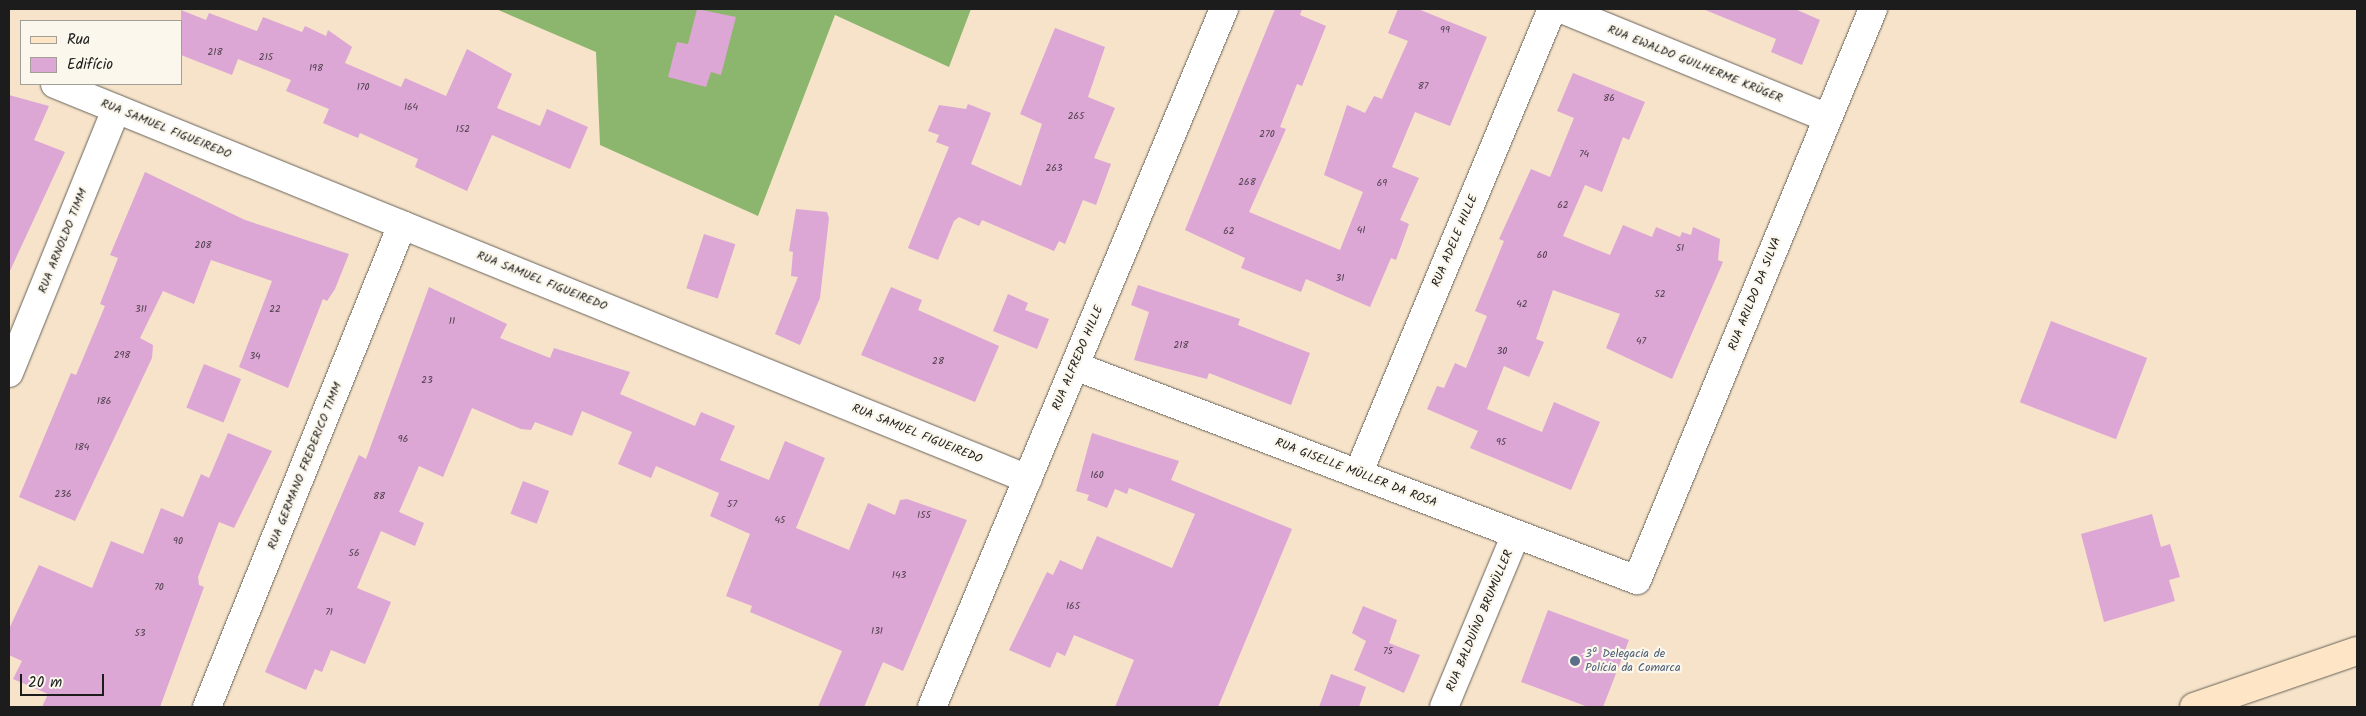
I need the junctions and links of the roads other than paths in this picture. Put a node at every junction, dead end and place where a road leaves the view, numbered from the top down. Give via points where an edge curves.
1 (1224, 9) edge
2 (1552, 9) edge
3 (1562, 9) edge
4 (1873, 9) edge
5 (57, 85) edge
6 (116, 109) junction
7 (1828, 118) junction
8 (402, 225) junction
9 (1075, 366) junction
10 (9, 372) edge
11 (1358, 474) junction
12 (1028, 479) junction
13 (1516, 534) junction
14 (1637, 580) joint
15 (2357, 651) edge
16 (207, 707) edge
17 (932, 707) edge
18 (1444, 707) edge
19 (2194, 707) edge

1 - 9 street, RUA ALFREDO HILLE
2 - 11 street, RUA ADELE HILLE
3 - 7 street, RUA EWALDO GUILHERME KRÜGER
4 - 7 street, RUA ARILDO DA SILVA
5 - 6 street, RUA SAMUEL FIGUEIREDO
6 - 8 street, RUA SAMUEL FIGUEIREDO
6 - 10 street, RUA ARNOLDO TIMM
7 - 14 street, RUA ARILDO DA SILVA
8 - 12 street, RUA SAMUEL FIGUEIREDO
8 - 16 street, RUA GERMANO FREDERICO TIMM
9 - 11 street, RUA GISELLE MÜLLER DA ROSA
9 - 12 street, RUA ALFREDO HILLE
11 - 13 street, RUA GISELLE MÜLLER DA ROSA
12 - 17 street, RUA ALFREDO HILLE
13 - 14 street, RUA GISELLE MÜLLER DA ROSA
13 - 18 street, RUA BALDUÍNO BRUMÜLLER
15 - 19 main road

